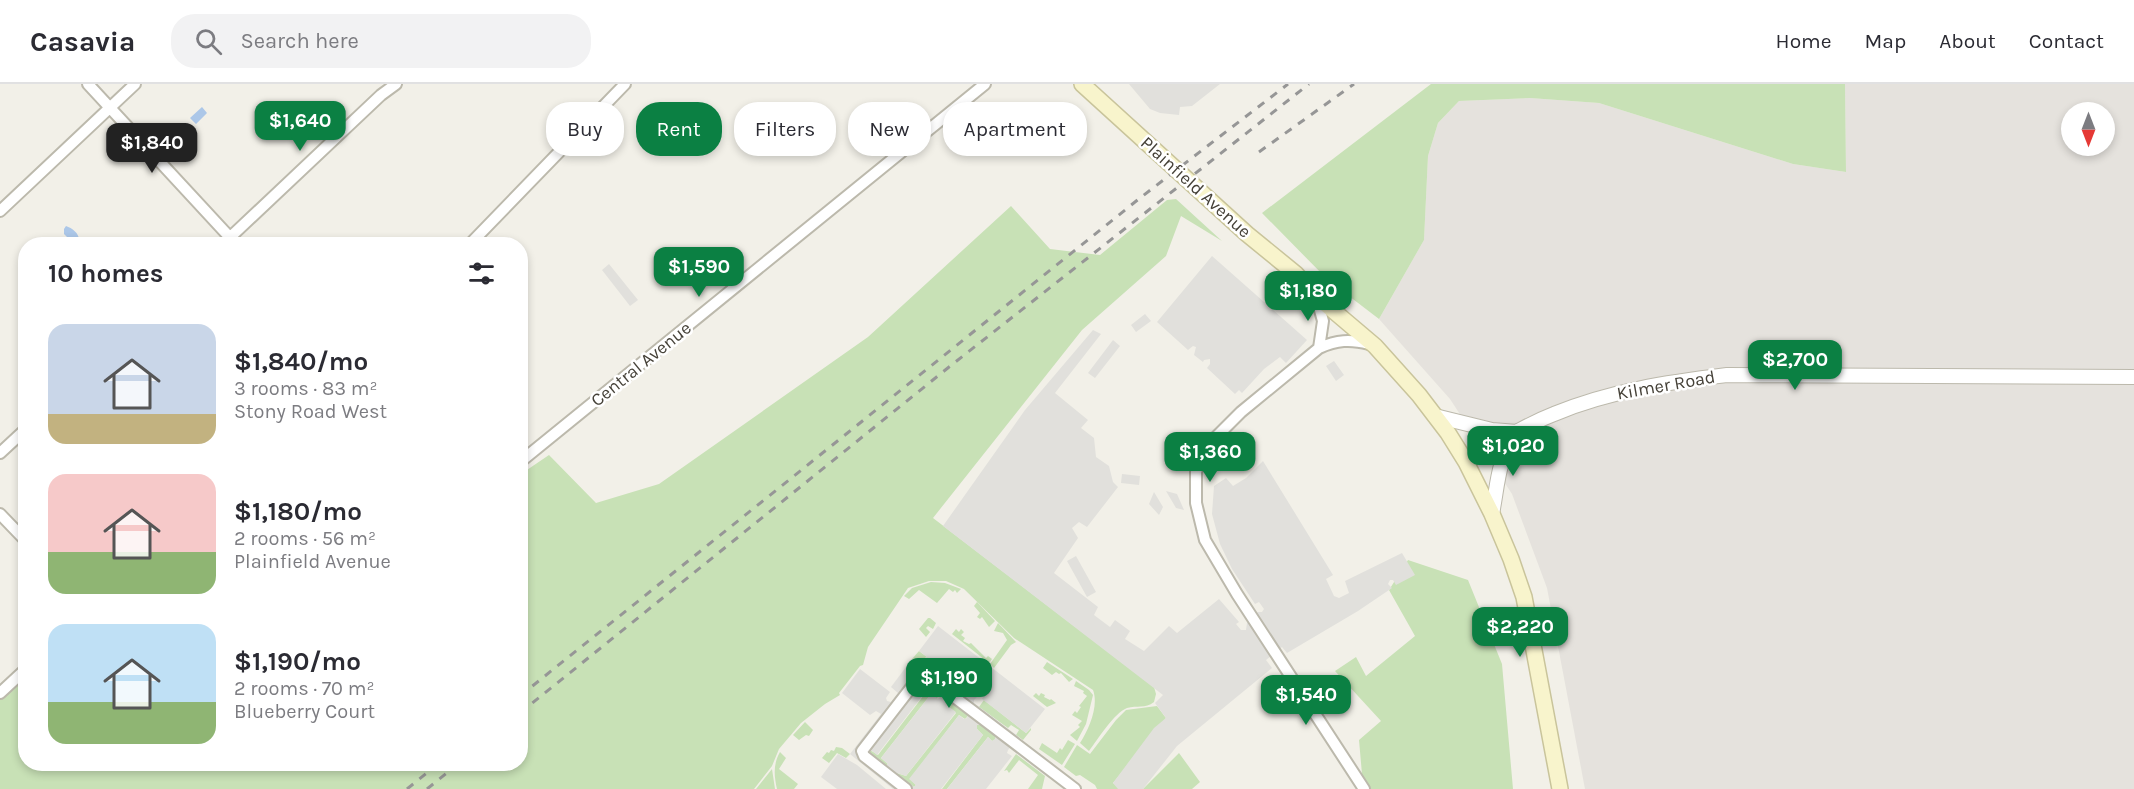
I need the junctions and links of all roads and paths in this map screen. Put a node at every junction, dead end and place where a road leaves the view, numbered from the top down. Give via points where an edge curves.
1 (88, 84) edge
2 (135, 84) edge
3 (396, 84) edge
4 (626, 84) edge
5 (985, 84) edge
6 (1082, 84) edge
7 (110, 108) junction
8 (0, 212) edge
9 (226, 237) edge
10 (235, 237) edge
11 (477, 237) edge
12 (1316, 296) junction
13 (1375, 345) junction
14 (1320, 348) junction
15 (2134, 377) edge
16 (1435, 416) junction
17 (1517, 432) junction
18 (18, 436) edge
19 (0, 453) edge
20 (528, 455) edge
21 (1466, 462) junction
22 (0, 514) edge
23 (1492, 514) junction
24 (18, 533) edge
25 (18, 676) edge
26 (0, 693) edge
27 (906, 789) edge
28 (1075, 789) edge
29 (1364, 789) edge
30 (1560, 789) edge

1 - 7 street
2 - 7 street
3 - 10 street
4 - 11 street
5 - 20 street, Central Avenue
6 - 12 main road, Plainfield Avenue
7 - 8 street
7 - 9 street
12 - 13 main road, Plainfield Avenue
12 - 14 street via 1323,321
13 - 14 street via 1344,340
13 - 16 main road, Plainfield Avenue
14 - 29 street via 1240,412 1206,447 1196,472 1196,503 1205,540
15 - 17 street, Kilmer Road via 1727,375 1603,397 1555,413
16 - 17 street
16 - 21 main road, Plainfield Avenue
17 - 21 street, Kilmer Road
17 - 23 street via 1499,466
18 - 19 street
21 - 23 main road, Plainfield Avenue
22 - 24 street
23 - 30 main road, Plainfield Avenue via 1524,597
25 - 26 street
27 - 28 street via 862,751 924,674

